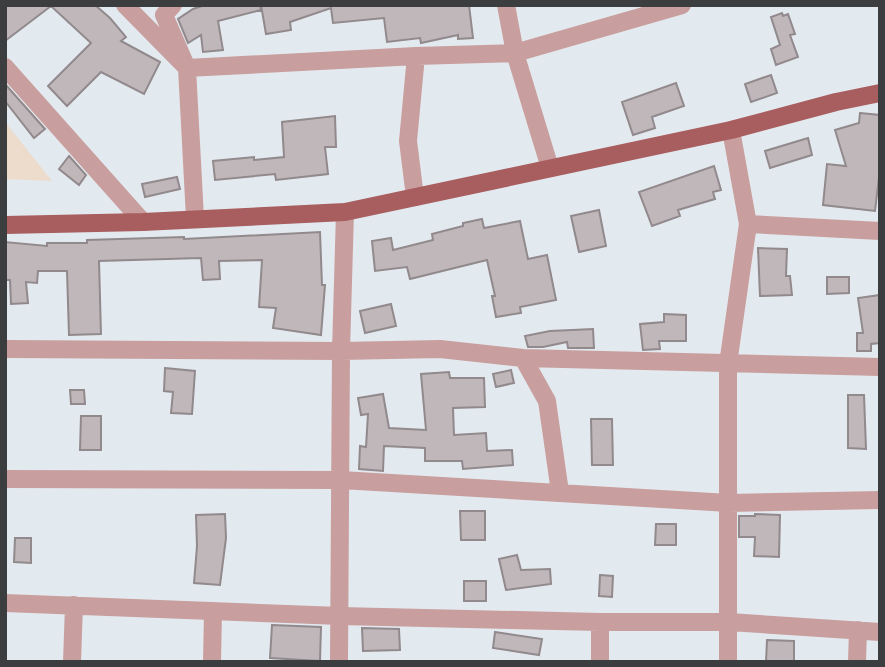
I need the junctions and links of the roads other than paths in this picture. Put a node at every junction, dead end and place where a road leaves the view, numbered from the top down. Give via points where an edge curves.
1 (124, 5) edge
2 (173, 5) edge
3 (506, 5) edge
4 (682, 5) edge
5 (515, 53) junction
6 (415, 56) junction
7 (5, 67) edge
8 (187, 68) junction
9 (880, 93) edge
10 (732, 130) junction
11 (550, 168) junction
12 (415, 197) junction
13 (345, 212) junction
14 (195, 218) junction
15 (143, 222) junction
16 (748, 224) junction
17 (5, 225) edge
18 (880, 231) edge
19 (5, 349) edge
20 (341, 351) junction
21 (523, 358) junction
22 (728, 364) junction
23 (880, 367) edge
24 (5, 479) edge
25 (341, 480) junction
26 (559, 492) junction
27 (880, 500) edge
28 (729, 503) junction
29 (5, 603) edge
30 (74, 605) junction
31 (213, 611) junction
32 (340, 615) junction
33 (600, 622) junction
34 (729, 622) junction
35 (858, 630) junction
36 (880, 632) edge
37 (72, 662) edge
38 (212, 662) edge
39 (339, 662) edge
40 (600, 662) edge
41 (728, 662) edge
42 (857, 662) edge

1 - 8 street
2 - 8 street via 164,15
3 - 5 street
4 - 5 street
5 - 6 street
5 - 11 street
6 - 8 street
6 - 12 street via 408,141
7 - 15 street
8 - 14 street
9 - 10 main road
10 - 11 main road
10 - 16 street
11 - 12 main road
12 - 13 main road
13 - 14 main road
13 - 20 street
14 - 15 main road
15 - 17 main road
16 - 18 street
16 - 22 street
19 - 20 street
20 - 21 street via 440,349
20 - 25 street
21 - 22 street
21 - 26 street via 547,401
22 - 23 street
22 - 28 street
24 - 25 street
25 - 26 street
25 - 32 street
26 - 28 street
27 - 28 street
28 - 34 street
29 - 30 street
30 - 31 street
30 - 37 street
31 - 32 street
31 - 38 street
32 - 33 street
32 - 39 street
33 - 34 street
33 - 40 street
34 - 35 street
34 - 41 street
35 - 36 street
35 - 42 street

